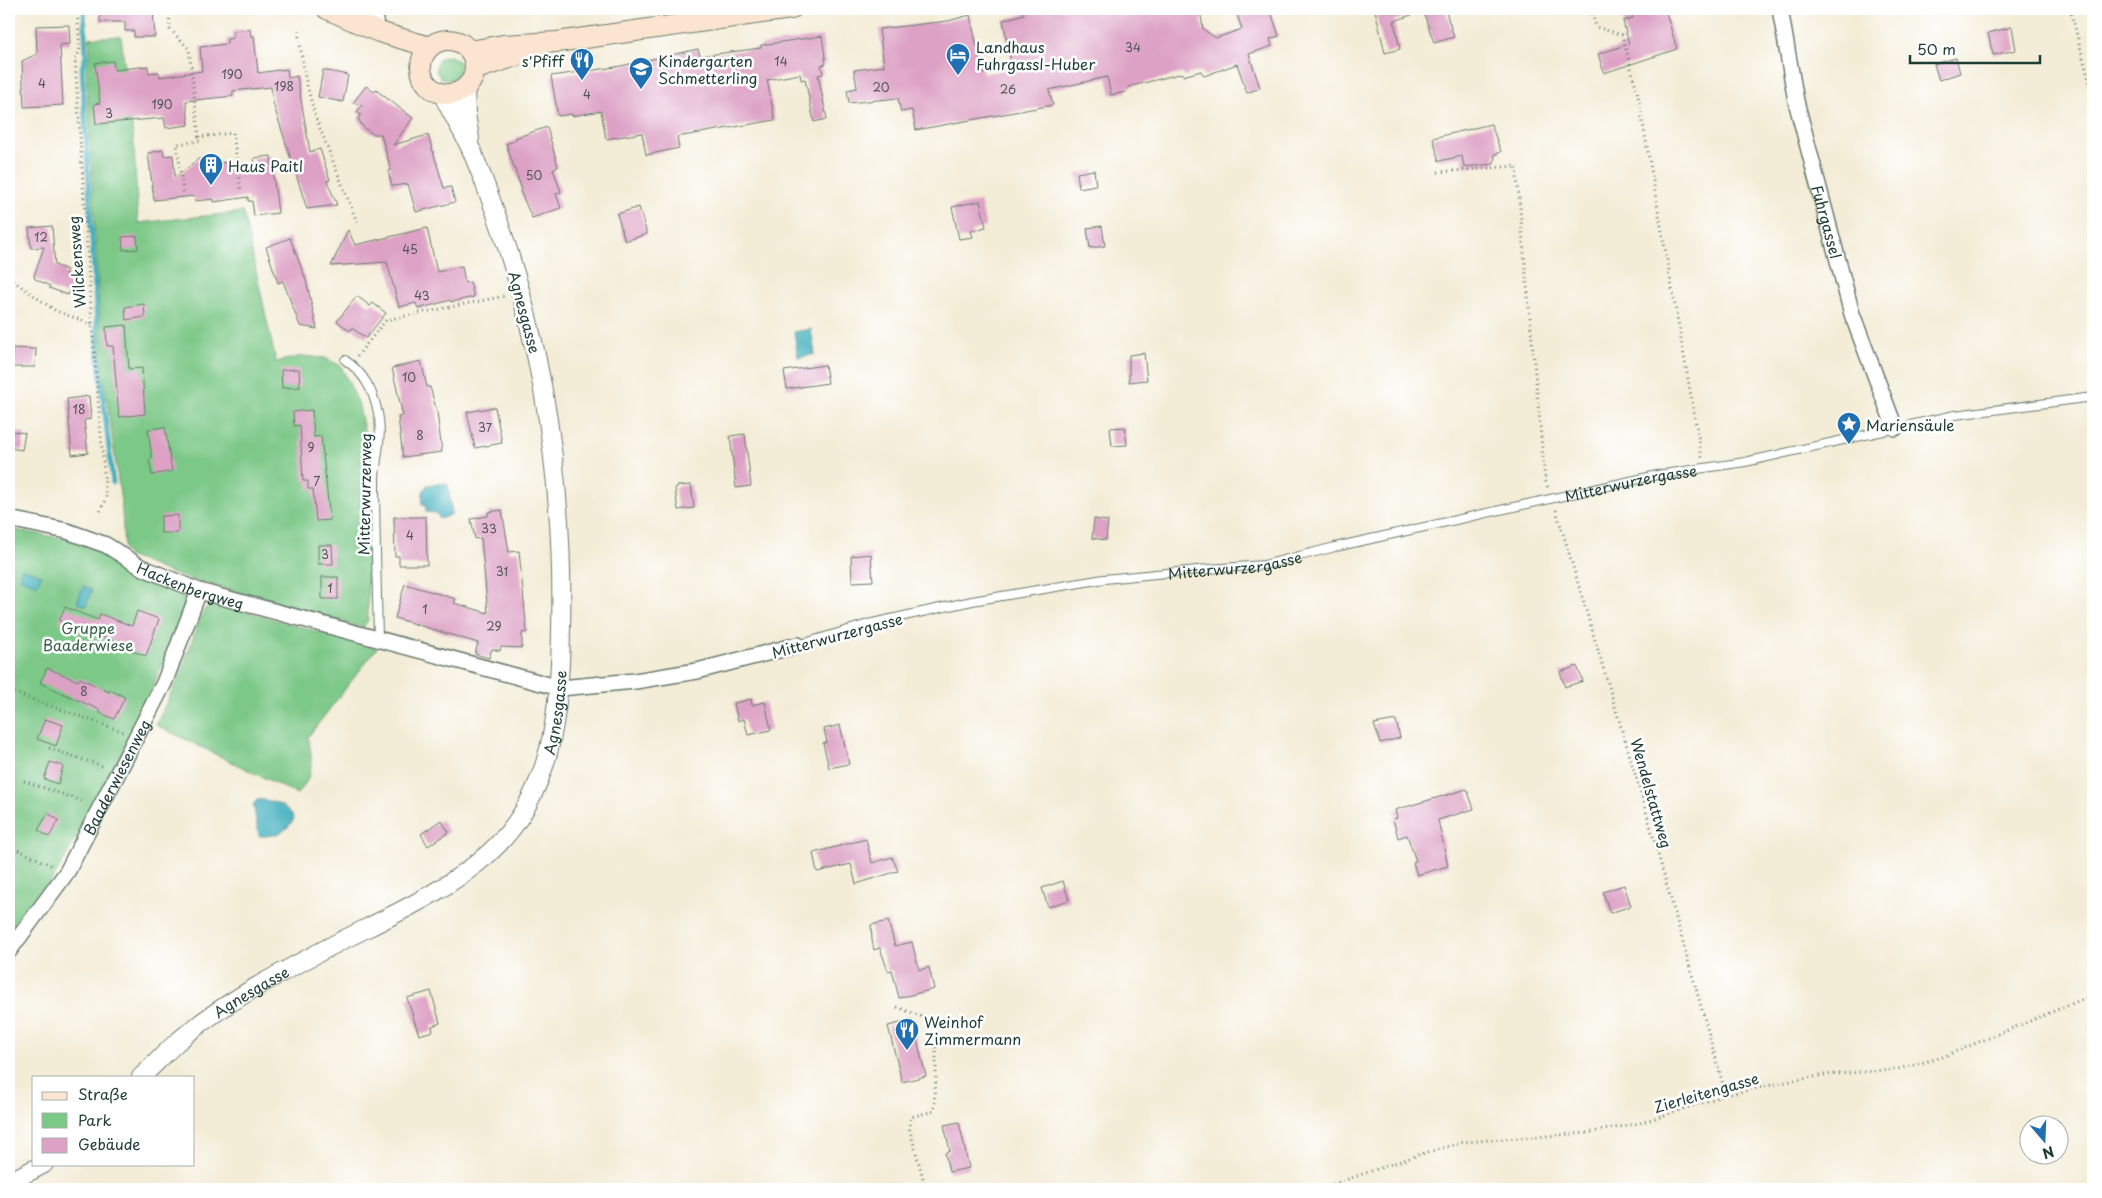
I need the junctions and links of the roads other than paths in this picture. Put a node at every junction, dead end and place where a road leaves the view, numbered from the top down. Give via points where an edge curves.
1 (327, 9) edge
2 (377, 9) edge
3 (791, 9) edge
4 (1780, 9) edge
5 (376, 30) junction
6 (430, 47) junction
7 (473, 60) junction
8 (421, 65) junction
9 (466, 89) junction
10 (443, 94) junction
11 (472, 151) junction
12 (348, 362) road end
13 (2093, 397) edge
14 (1895, 428) junction
15 (9, 519) edge
16 (199, 591) junction
17 (378, 640) junction
18 (798, 645) joint
19 (560, 688) junction
20 (9, 951) edge
21 (142, 1076) edge
22 (40, 1166) edge
23 (9, 1182) edge

1 - 5 main road
2 - 5 street
3 - 7 main road via 557,42 528,42
4 - 14 street, Fuhrgassel via 1796,101 1852,314
5 - 6 main road
5 - 8 main road
6 - 7 main road via 440,41 451,40 462,44
6 - 8 main road
7 - 9 main road via 473,80
8 - 10 main road via 426,84
9 - 10 main road via 455,94
9 - 11 street, Agnesgasse
10 - 11 street, Agnesgasse
11 - 19 street, Agnesgasse via 520,294 543,384 556,477 563,562
12 - 17 lane, Mitterwurzerweg via 364,377 379,415 375,476
13 - 14 lane, Mitterwurzergasse via 1955,415
14 - 18 lane, Mitterwurzergasse via 1745,462 1657,475 1264,566 1104,579 868,624
15 - 16 street, Hackenbergweg via 68,531 106,545 141,567
16 - 17 street, Hackenbergweg
16 - 20 street, Baaderwiesenweg via 176,656 120,772 67,872
17 - 19 street, Mitterwurzergasse
18 - 19 street, Mitterwurzergasse via 697,671
19 - 21 street, Agnesgasse via 553,740 535,791 524,812 489,854 430,894 234,1001 178,1042
22 - 23 street

